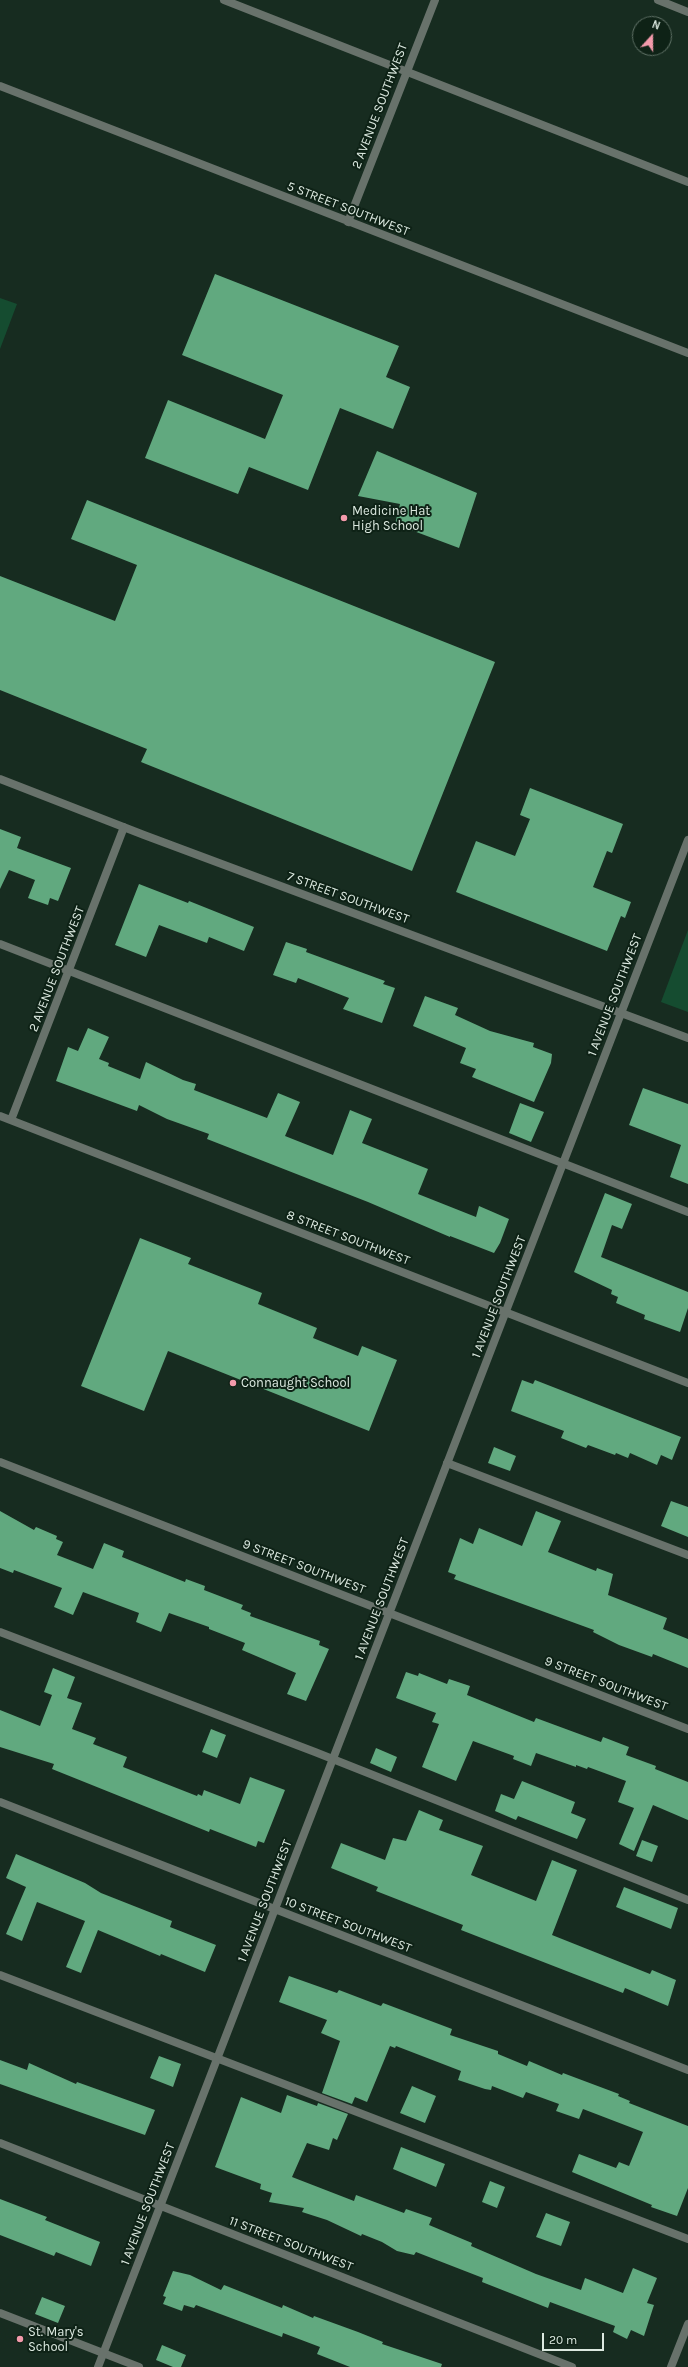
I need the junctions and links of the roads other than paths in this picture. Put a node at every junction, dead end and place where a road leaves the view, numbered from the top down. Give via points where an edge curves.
1 (224, 0) edge
2 (434, 0) edge
3 (658, 0) edge
4 (688, 12) edge
5 (406, 71) junction
6 (0, 86) edge
7 (688, 182) edge
8 (348, 222) junction
9 (688, 353) edge
10 (0, 779) edge
11 (124, 827) junction
12 (688, 840) edge
13 (0, 944) edge
14 (69, 971) junction
15 (622, 1012) junction
16 (688, 1038) edge
17 (0, 1116) edge
18 (10, 1120) junction
19 (563, 1164) junction
20 (688, 1212) edge
21 (506, 1312) junction
22 (688, 1383) edge
23 (0, 1462) edge
24 (447, 1464) junction
25 (688, 1555) edge
26 (389, 1613) junction
27 (0, 1632) edge
28 (688, 1729) edge
29 (332, 1761) junction
30 (0, 1802) edge
31 (688, 1900) edge
32 (275, 1909) junction
33 (0, 1975) edge
34 (217, 2058) junction
35 (688, 2070) edge
36 (0, 2143) edge
37 (160, 2206) junction
38 (688, 2239) edge
39 (0, 2313) edge
40 (688, 2324) edge
41 (103, 2353) junction
42 (98, 2367) edge
43 (140, 2367) edge
44 (572, 2367) edge
45 (671, 2367) edge

1 - 5 street
2 - 5 street, 2 AVENUE SOUTHWEST
3 - 4 street
5 - 7 street
5 - 8 street, 2 AVENUE SOUTHWEST
6 - 8 street, 5 STREET SOUTHWEST
8 - 9 street, 5 STREET SOUTHWEST
10 - 11 street, 7 STREET SOUTHWEST
11 - 14 street, 2 AVENUE SOUTHWEST
11 - 15 street, 7 STREET SOUTHWEST
12 - 15 street, 1 AVENUE SOUTHWEST
13 - 14 street
14 - 18 street, 2 AVENUE SOUTHWEST
14 - 19 street
15 - 16 street, 7 STREET SOUTHWEST
15 - 19 street, 1 AVENUE SOUTHWEST
17 - 18 street, 8 STREET SOUTHWEST
18 - 21 street, 8 STREET SOUTHWEST
19 - 20 street
19 - 21 street, 1 AVENUE SOUTHWEST
21 - 22 street, 8 STREET SOUTHWEST
21 - 24 street, 1 AVENUE SOUTHWEST
23 - 26 street, 9 STREET SOUTHWEST
24 - 25 street
24 - 26 street, 1 AVENUE SOUTHWEST
26 - 28 street, 9 STREET SOUTHWEST
26 - 29 street, 1 AVENUE SOUTHWEST
27 - 29 street via 315,1752
29 - 31 street
29 - 32 street, 1 AVENUE SOUTHWEST
30 - 32 street, 10 STREET SOUTHWEST
32 - 34 street, 1 AVENUE SOUTHWEST
32 - 35 street, 10 STREET SOUTHWEST
33 - 34 street
34 - 37 street, 1 AVENUE SOUTHWEST
34 - 38 street
36 - 37 street, 11 STREET SOUTHWEST
37 - 41 street, 1 AVENUE SOUTHWEST
37 - 44 street, 11 STREET SOUTHWEST
39 - 41 street
40 - 45 street
41 - 42 street, 1 AVENUE SOUTHWEST
41 - 43 street

